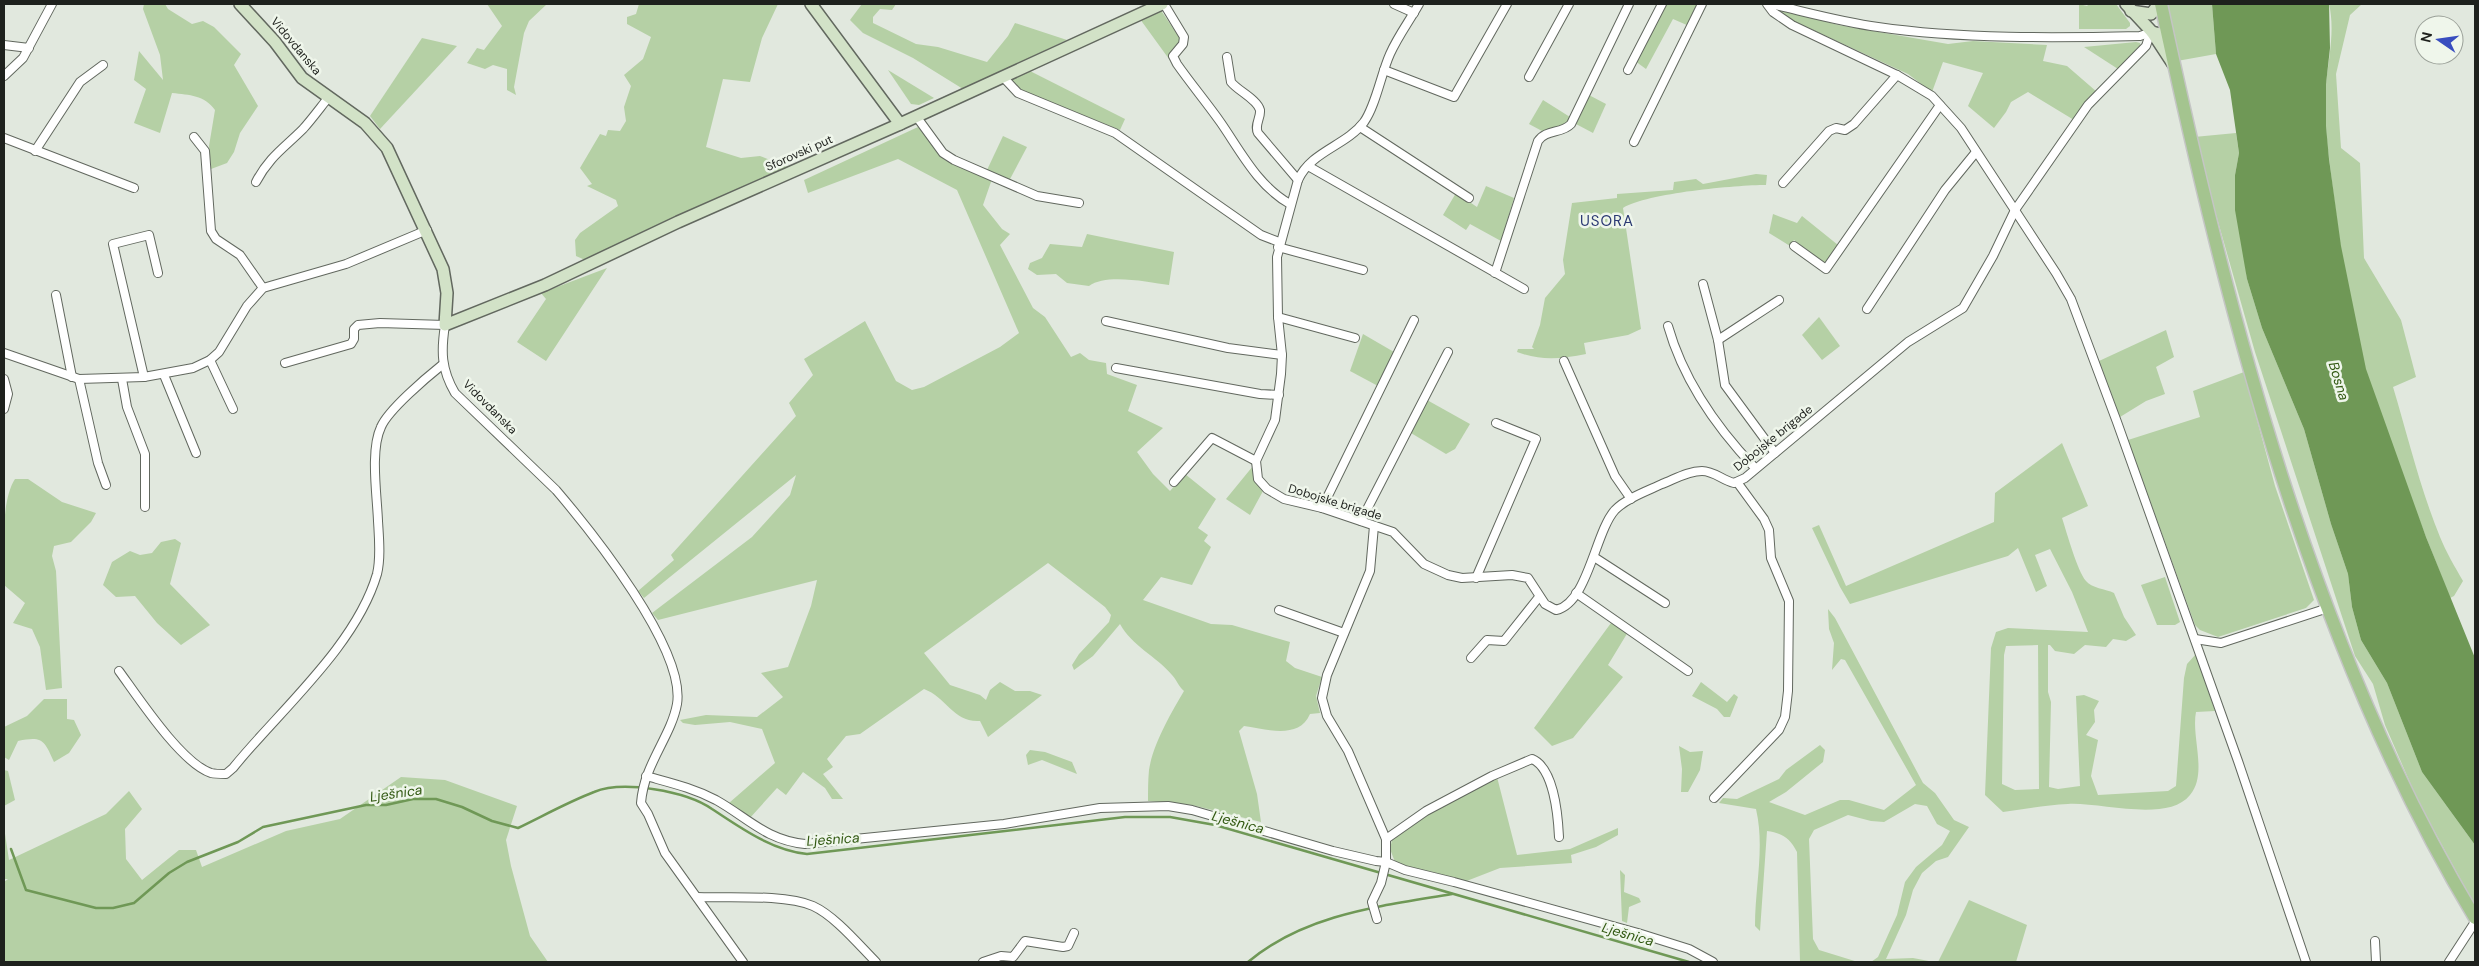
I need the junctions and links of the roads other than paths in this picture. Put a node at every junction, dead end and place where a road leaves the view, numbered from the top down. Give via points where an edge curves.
1 (52, 4) edge
2 (240, 4) edge
3 (811, 4) edge
4 (1163, 4) edge
5 (1394, 4) edge
6 (1420, 4) edge
7 (1507, 4) edge
8 (1569, 4) edge
9 (1629, 4) edge
10 (1662, 4) edge
11 (1702, 4) edge
12 (1769, 4) edge
13 (2160, 4) edge
14 (1795, 6) edge
15 (2128, 7) edge
16 (1414, 14) junction
17 (2151, 33) junction
18 (2168, 36) junction
19 (4, 45) edge
20 (29, 48) junction
21 (1227, 57) dead end
22 (103, 65) dead end
23 (2174, 67) junction
24 (1384, 70) junction
25 (1628, 70) dead end
26 (1897, 75) junction
27 (4, 76) edge
28 (1003, 77) junction
29 (1529, 77) dead end
30 (328, 98) junction
31 (1940, 105) junction
32 (916, 116) junction
33 (900, 124) junction
34 (1360, 127) junction
35 (194, 136) dead end
36 (4, 138) edge
37 (1634, 142) dead end
38 (35, 151) junction
39 (1976, 152) junction
40 (1308, 166) junction
41 (1298, 180) junction
42 (256, 182) dead end
43 (1783, 183) dead end
44 (134, 188) dead end
45 (1468, 198) dead end
46 (1079, 203) dead end
47 (1290, 204) junction
48 (2015, 210) junction
49 (427, 230) junction
50 (1279, 245) junction
51 (1794, 246) dead end
52 (1364, 270) dead end
53 (158, 273) dead end
54 (1495, 273) junction
55 (1703, 284) dead end
56 (263, 288) junction
57 (1524, 289) dead end
58 (56, 295) dead end
59 (1780, 300) dead end
60 (1867, 308) dead end
61 (1278, 317) junction
62 (1106, 320) dead end
63 (1414, 320) dead end
64 (445, 325) junction
65 (1668, 326) dead end
66 (1355, 338) dead end
67 (1718, 340) junction
68 (1448, 352) dead end
69 (4, 353) edge
70 (1282, 355) junction
71 (210, 360) junction
72 (1564, 361) dead end
73 (286, 363) dead end
74 (442, 365) junction
75 (1116, 368) dead end
76 (164, 374) junction
77 (144, 377) junction
78 (4, 378) edge
79 (76, 378) junction
80 (122, 380) junction
81 (1279, 395) junction
82 (4, 409) edge
83 (233, 409) dead end
84 (1496, 423) dead end
85 (196, 453) dead end
86 (1775, 453) junction
87 (1256, 462) junction
88 (1755, 468) junction
89 (1174, 482) dead end
90 (1737, 482) junction
91 (106, 485) dead end
92 (1631, 499) junction
93 (145, 507) dead end
94 (1322, 508) junction
95 (1360, 522) junction
96 (1374, 526) junction
97 (1594, 557) junction
98 (1476, 578) junction
99 (1576, 593) junction
100 (1539, 597) junction
101 (1665, 603) dead end
102 (2328, 608) junction
103 (1279, 610) dead end
104 (1344, 633) junction
105 (2195, 639) junction
106 (1471, 658) dead end
107 (119, 671) dead end
108 (1688, 672) dead end
109 (645, 780) junction
110 (1714, 798) dead end
111 (1559, 837) dead end
112 (1386, 839) junction
113 (1386, 865) junction
114 (697, 897) junction
115 (1376, 917) dead end
116 (2475, 918) edge
117 (2475, 922) edge
118 (1074, 933) dead end
119 (2375, 940) dead end
120 (743, 962) edge
121 (876, 962) edge
122 (983, 962) edge
123 (1714, 962) edge
124 (2306, 962) edge
125 (2376, 962) edge
126 (2449, 962) edge

1 - 20 street
2 - 30 street, Vidovdanska via 308,84
3 - 33 street
4 - 28 street, Sforovski put
4 - 47 street via 1184,37 1183,44 1173,56 1177,64 1221,122 1246,162
5 - 16 street
6 - 16 street
7 - 24 street via 1454,97
8 - 29 street
9 - 54 street via 1572,124 1564,130 1544,134 1538,141
10 - 25 street
11 - 37 street
12 - 14 street
12 - 26 street via 1773,12 1792,25
13 - 15 street via 2151,14
13 - 18 main road
14 - 17 street via 1877,27 1922,32 2034,36
15 - 17 street
16 - 24 street via 1394,46
17 - 18 street
17 - 23 street
17 - 48 street, Dobojske brigade via 2146,46 2093,99
18 - 23 main road
19 - 20 street
20 - 27 street
21 - 41 street via 1231,82 1260,109 1256,126 1258,133
22 - 38 street via 80,82
23 - 102 main road via 2213,232 2250,366
24 - 34 street
26 - 31 street via 1932,96
26 - 43 street via 1854,124 1845,130 1836,128 1829,132
28 - 32 street, Sforovski put
28 - 50 street via 1018,93 1115,133
30 - 42 street via 303,129 275,153
30 - 49 street, Vidovdanska via 365,123 387,148
31 - 39 street via 1961,128
31 - 51 street via 1826,269
32 - 33 street, Sforovski put
32 - 46 street via 943,153 954,160 1037,196
33 - 64 street, Sforovski put via 545,285
34 - 40 street
34 - 45 street
35 - 56 street via 205,151 211,231 240,255
36 - 38 street
38 - 44 street
39 - 48 street
39 - 60 street via 1945,190
40 - 41 street
40 - 54 street
41 - 47 street
47 - 50 street
48 - 86 street, Dobojske brigade via 1963,308 1908,342
48 - 105 street via 2071,299
49 - 56 street via 346,264
49 - 64 street, Vidovdanska via 446,282
50 - 52 street
50 - 61 street
53 - 77 street via 149,235 113,244
54 - 57 street
55 - 67 street
56 - 71 street via 247,306 227,343
58 - 79 street
59 - 67 street
61 - 66 street
61 - 70 street
62 - 70 street via 1228,348
63 - 94 street
64 - 73 street via 358,325 351,344
64 - 74 street, Vidovdanska
65 - 88 street via 1683,369 1730,441
67 - 86 street via 1725,385
68 - 95 street
69 - 79 street
70 - 81 street
71 - 76 street via 193,368
71 - 83 street
72 - 92 street via 1615,476
74 - 107 street via 388,416 380,428 375,448 379,542 377,574 346,638 234,768 226,774 212,773 188,757 152,717
74 - 109 street, Vidovdanska via 446,379 460,400 556,490 590,533 642,606 669,656 677,682 677,704
75 - 81 street
76 - 77 street
76 - 85 street
77 - 80 street
78 - 82 street via 8,394
79 - 80 street
79 - 91 street
80 - 93 street via 145,454
81 - 87 street via 1272,427
84 - 98 street via 1536,439
86 - 88 street, Dobojske brigade
87 - 89 street via 1212,438
87 - 94 street, Dobojske brigade via 1258,479 1267,489 1290,501
88 - 90 street, Dobojske brigade
90 - 92 street, Dobojske brigade via 1708,471 1699,471
90 - 110 street via 1764,519 1769,530 1774,566 1788,594 1788,691 1784,717 1778,730
92 - 97 street, Dobojske brigade via 1610,518
94 - 95 street, Dobojske brigade
95 - 96 street, Dobojske brigade
96 - 98 street, Dobojske brigade via 1398,535 1430,567 1455,577
96 - 104 street via 1370,571
97 - 99 street, Dobojske brigade
97 - 101 street
98 - 100 street, Dobojske brigade via 1524,576 1531,580
99 - 100 street, Dobojske brigade via 1566,606 1556,610
99 - 108 street
100 - 106 street via 1504,640 1487,640
102 - 105 street via 2221,643
102 - 116 main road via 2393,765
103 - 104 street
104 - 112 street via 1325,683 1323,705 1348,751
105 - 124 street
109 - 113 street via 678,783 719,802 766,834 805,844 1004,824 1100,808 1168,806
109 - 114 street, Vidovdanska via 641,803 665,853
111 - 112 street via 1557,809 1547,774 1538,761 1532,759 1426,811
112 - 113 street
113 - 115 street via 1372,902
113 - 123 street via 1638,933 1689,949
114 - 120 street
114 - 121 street via 794,901 813,906
117 - 126 street
118 - 122 street via 1068,946 1025,941 1013,957 1001,956
119 - 125 street

